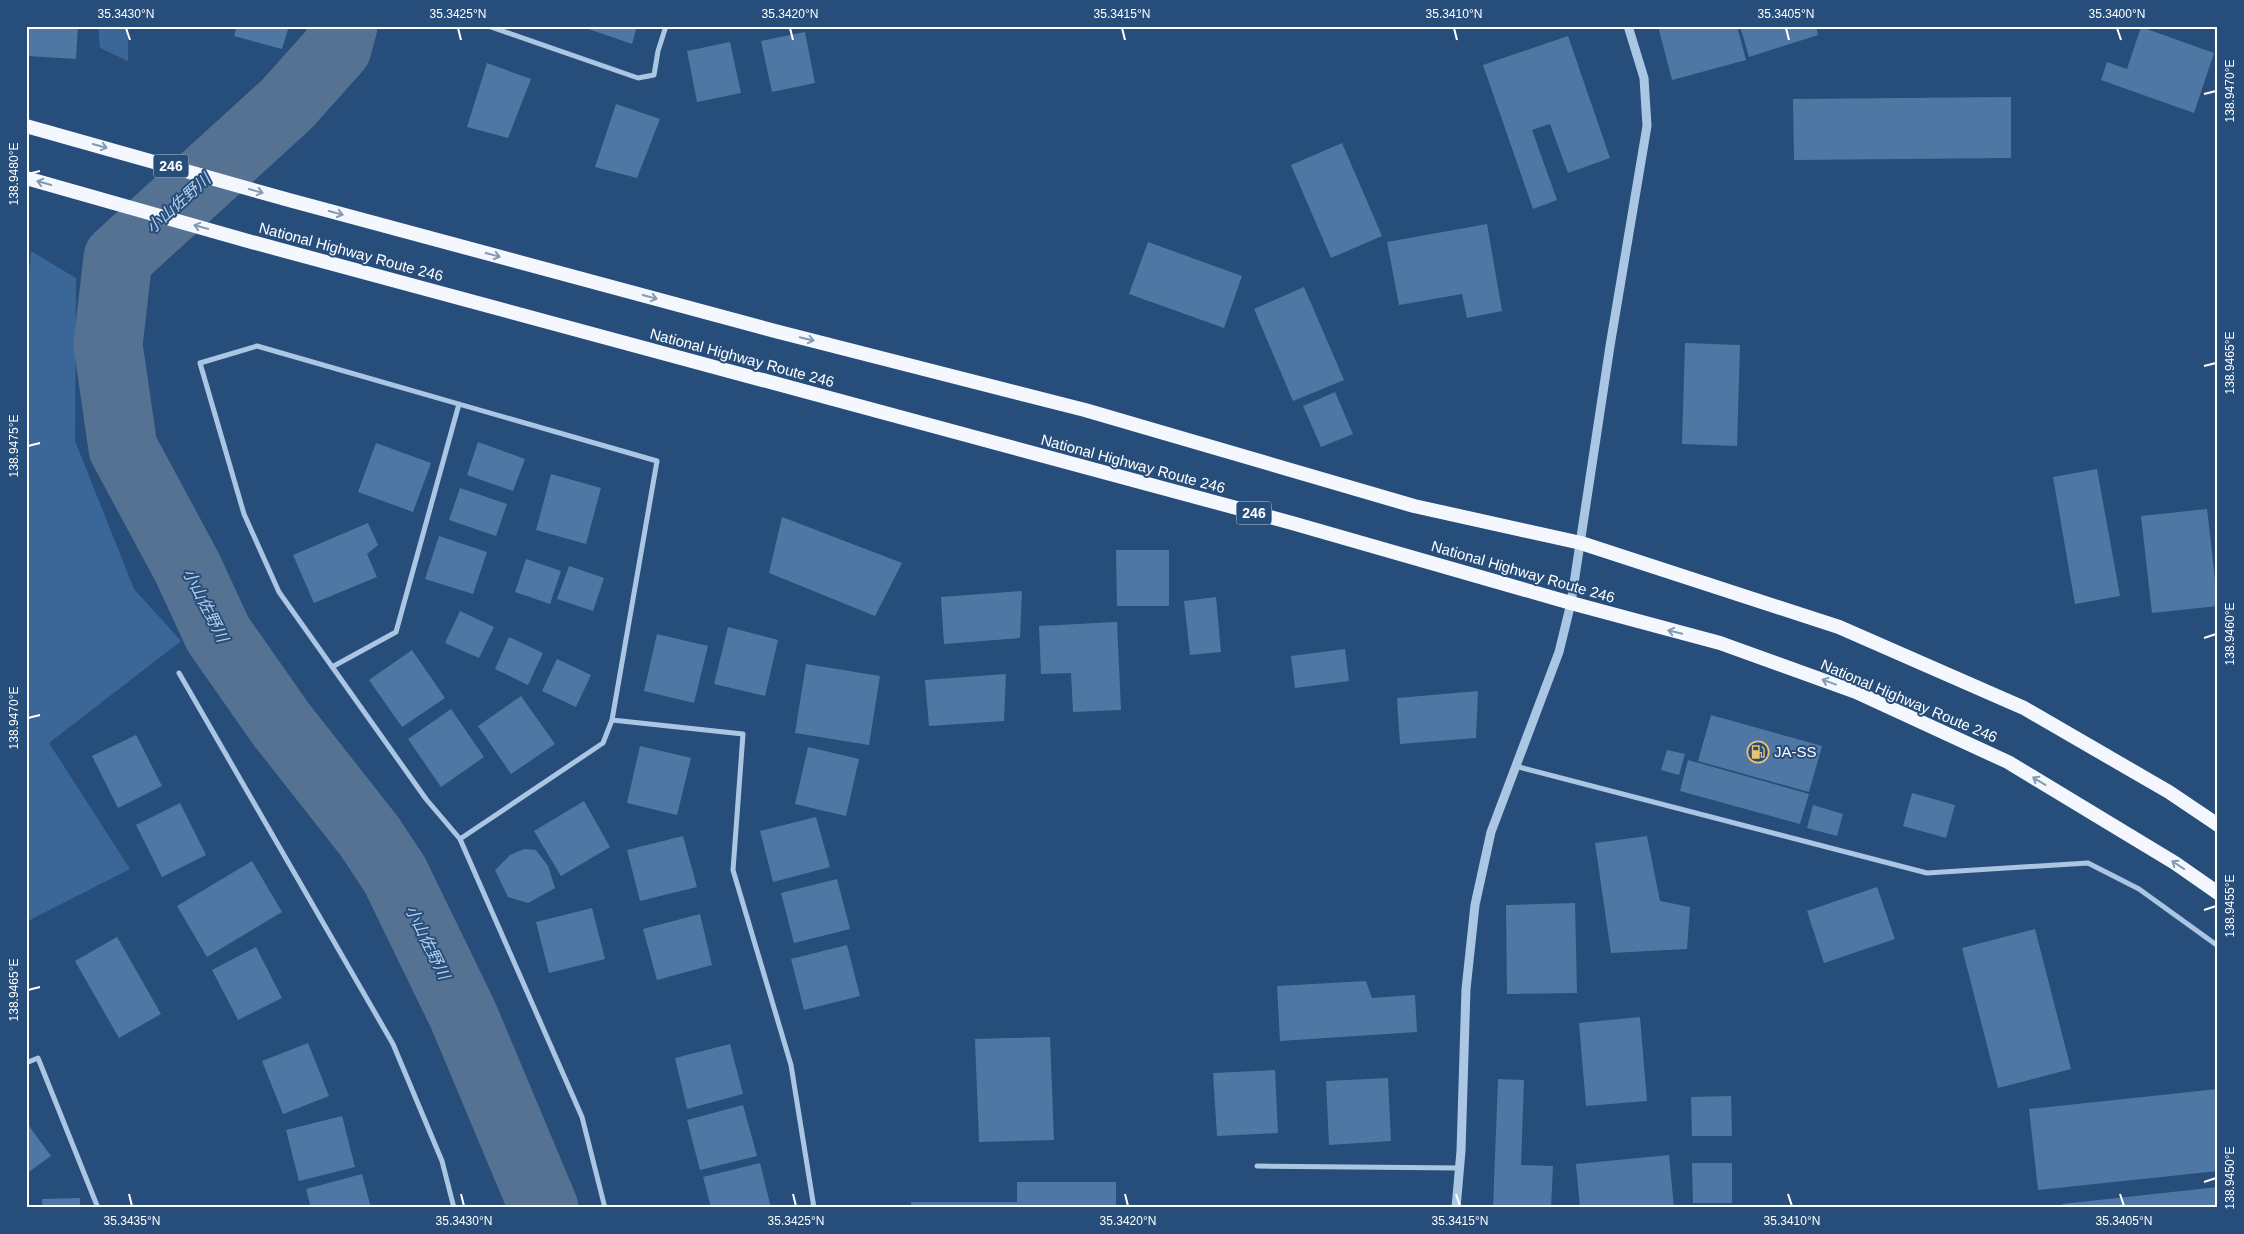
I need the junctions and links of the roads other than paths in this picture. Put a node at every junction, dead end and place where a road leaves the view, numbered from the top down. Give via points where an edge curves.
1 (488, 26) edge
2 (666, 26) edge
3 (1628, 26) edge
4 (26, 126) edge
5 (26, 178) edge
6 (2218, 242) edge
7 (2218, 249) edge
8 (459, 404) junction
9 (1581, 543) junction
10 (1571, 603) junction
11 (332, 667) junction
12 (178, 673) dead end
13 (612, 720) junction
14 (1515, 766) junction
15 (2218, 826) edge
16 (460, 839) junction
17 (2218, 894) edge
18 (2218, 946) edge
19 (26, 1063) edge
20 (1257, 1166) dead end
21 (1459, 1168) junction
22 (98, 1208) edge
23 (454, 1208) edge
24 (605, 1208) edge
25 (814, 1208) edge
26 (1456, 1208) edge

1 - 2 street via 638,78 654,75
3 - 9 street via 1644,78 1647,126
4 -> 9 highway, 246 via 756,326 1085,410 1414,506
10 -> 5 highway, National Highway Route 246 / 246 via 1292,523
6 - 7 street
8 - 11 street via 396,632
8 - 11 street via 257,346 200,363 244,514 279,592
8 - 13 street via 657,461
9 - 10 street
9 - 15 highway, 246 via 1840,627 2024,708 2169,792
10 - 14 street via 1558,652
17 -> 10 highway, National Highway Route 246 / 246 via 2175,863 2008,762 1856,692 1720,643
11 - 16 street via 426,799
12 - 23 street via 393,1044 442,1161
13 - 16 street via 603,743
13 - 25 street via 743,734 733,870 791,1065
14 - 18 street via 1926,873 2088,863 2140,889
14 - 21 street via 1491,832 1475,905 1466,990
16 - 24 street via 582,1117
19 - 22 street via 38,1058
20 - 21 street
21 - 26 street

